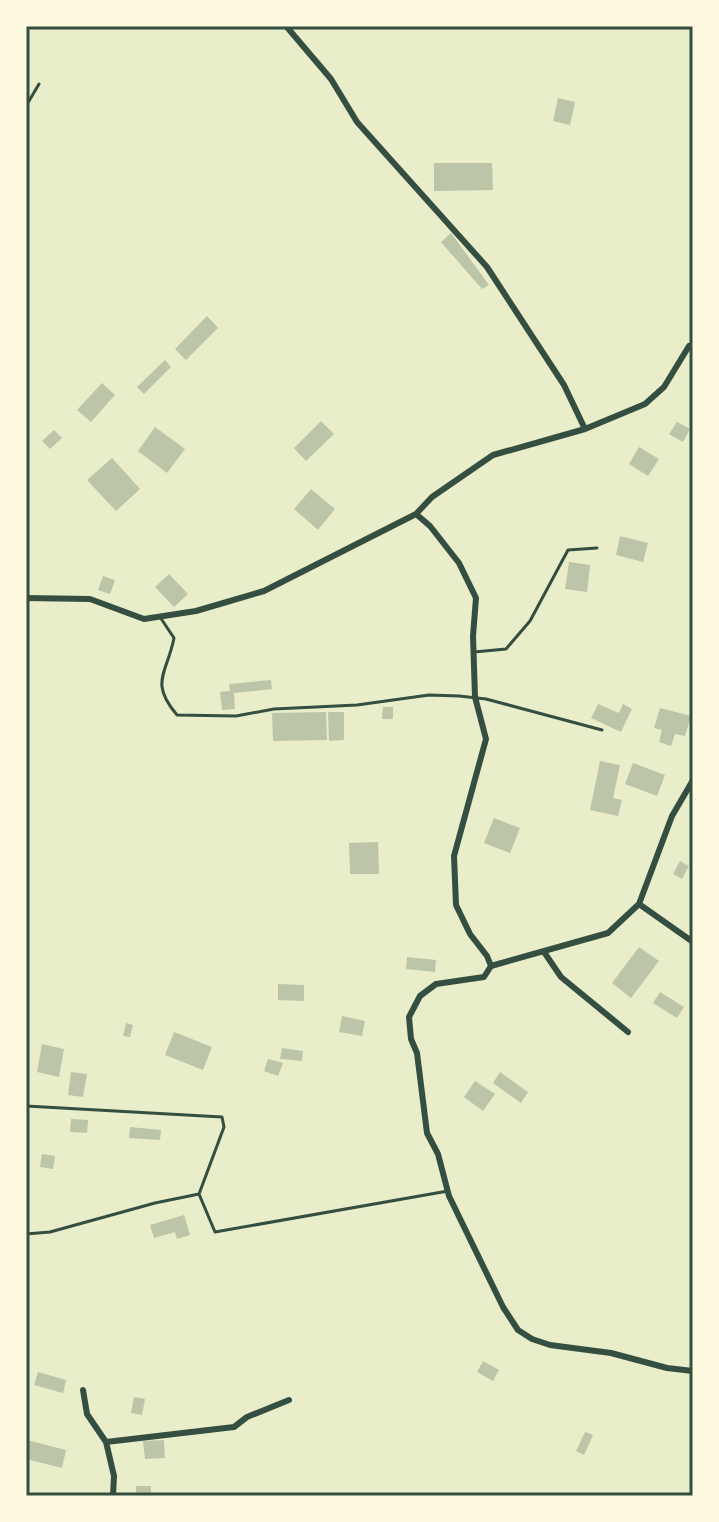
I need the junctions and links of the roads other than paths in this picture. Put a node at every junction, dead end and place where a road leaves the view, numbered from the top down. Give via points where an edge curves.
1 (286, 26) edge
2 (39, 84) dead end
3 (26, 106) edge
4 (693, 345) edge
5 (585, 429) junction
6 (416, 514) junction
7 (597, 548) dead end
8 (26, 598) edge
9 (160, 617) junction
10 (474, 652) junction
11 (475, 697) junction
12 (602, 730) dead end
13 (692, 784) edge
14 (639, 904) junction
15 (693, 942) edge
16 (544, 952) junction
17 (491, 966) junction
18 (628, 1032) dead end
19 (26, 1106) edge
20 (448, 1191) junction
21 (199, 1194) junction
22 (26, 1234) edge
23 (693, 1371) edge
24 (83, 1390) dead end
25 (289, 1400) dead end
26 (106, 1442) junction
27 (113, 1496) edge

1 - 5 street via 331,79 357,122 487,267 564,385
2 - 3 lane
4 - 5 street via 664,387 645,404
5 - 6 street via 493,455
6 - 9 street via 264,591
6 - 10 street via 471,584 476,598
7 - 10 lane via 568,550 530,621 506,649
8 - 9 street via 90,599 144,619
9 - 11 lane via 174,638 160,683 177,715 236,716 429,695
10 - 11 street
11 - 12 lane
11 - 17 street via 486,739 454,856 456,905
13 - 14 street via 672,816
14 - 15 street
14 - 16 street via 608,933
16 - 17 street
16 - 18 street via 561,977
17 - 20 street via 484,977 436,984 420,996 409,1017 427,1133
19 - 21 lane via 222,1117 224,1127
20 - 21 lane via 215,1232
20 - 23 street via 518,1330 550,1345
21 - 22 lane
24 - 26 street via 87,1414
25 - 26 street via 234,1427
26 - 27 street

